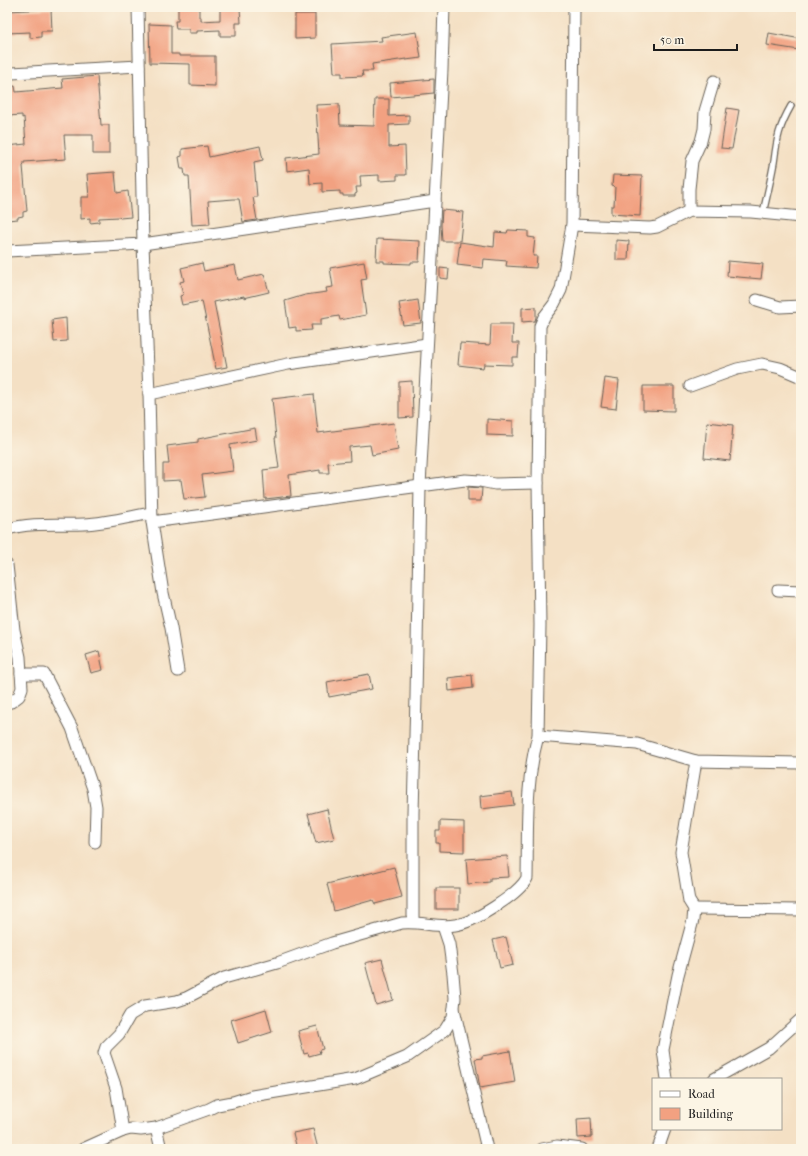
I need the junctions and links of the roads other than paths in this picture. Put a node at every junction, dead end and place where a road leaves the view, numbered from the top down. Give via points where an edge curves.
1 (138, 7) edge
2 (444, 7) edge
3 (574, 7) edge
4 (139, 66) junction
5 (12, 73) dead end
6 (714, 81) dead end
7 (790, 106) dead end
8 (435, 201) junction
9 (689, 211) junction
10 (763, 213) junction
11 (801, 217) edge
12 (572, 225) junction
13 (143, 244) junction
14 (7, 251) edge
15 (758, 300) dead end
16 (801, 306) edge
17 (428, 344) junction
18 (801, 377) edge
19 (690, 386) dead end
20 (150, 394) junction
21 (538, 483) junction
22 (420, 486) junction
23 (152, 517) junction
24 (7, 529) edge
25 (7, 565) edge
26 (778, 590) dead end
27 (801, 591) edge
28 (178, 671) dead end
29 (22, 674) junction
30 (7, 703) edge
31 (538, 736) junction
32 (696, 761) junction
33 (801, 763) edge
34 (95, 842) dead end
35 (694, 909) junction
36 (801, 910) edge
37 (413, 922) junction
38 (443, 926) junction
39 (454, 1008) junction
40 (801, 1019) edge
41 (668, 1078) edge
42 (716, 1078) edge
43 (156, 1128) junction
44 (666, 1130) edge
45 (123, 1131) junction
46 (83, 1149) edge
47 (161, 1149) edge
48 (487, 1149) edge
49 (542, 1149) edge
50 (582, 1149) edge
51 (658, 1149) edge

1 - 4 street
2 - 8 street
3 - 12 street
4 - 5 street
4 - 13 street
6 - 9 street via 701,141 692,161
7 - 10 lane via 778,134
8 - 13 street
8 - 17 street
9 - 10 street
9 - 12 street via 650,228
10 - 11 street
12 - 21 street via 561,290 540,326
13 - 14 street
13 - 20 street
15 - 16 street via 780,307
17 - 20 street via 288,364
17 - 22 street
18 - 19 street via 762,364 737,369
20 - 23 street
21 - 22 street via 495,484 465,480
21 - 31 street
22 - 23 street
22 - 37 street via 412,813
23 - 24 street via 84,524 29,524
23 - 28 street
25 - 29 street
26 - 27 street
29 - 30 street via 19,696
29 - 34 street via 44,674 72,728 93,789 96,807
31 - 32 street via 637,744
31 - 38 street via 528,800 527,878 524,884 477,918 456,925
32 - 33 street
32 - 35 street via 680,852 689,901
35 - 36 street
35 - 41 street via 663,1050
37 - 38 street
37 - 45 street via 332,943 277,963 224,978 186,998 145,1006 130,1015 119,1034 106,1046 104,1054 116,1088
38 - 39 street via 451,958
39 - 43 street via 449,1024 429,1042 407,1057 355,1079 252,1096 217,1105
39 - 48 street
40 - 42 street via 769,1048
43 - 45 street
43 - 47 street
44 - 51 street
45 - 46 street
49 - 50 street via 557,1146

